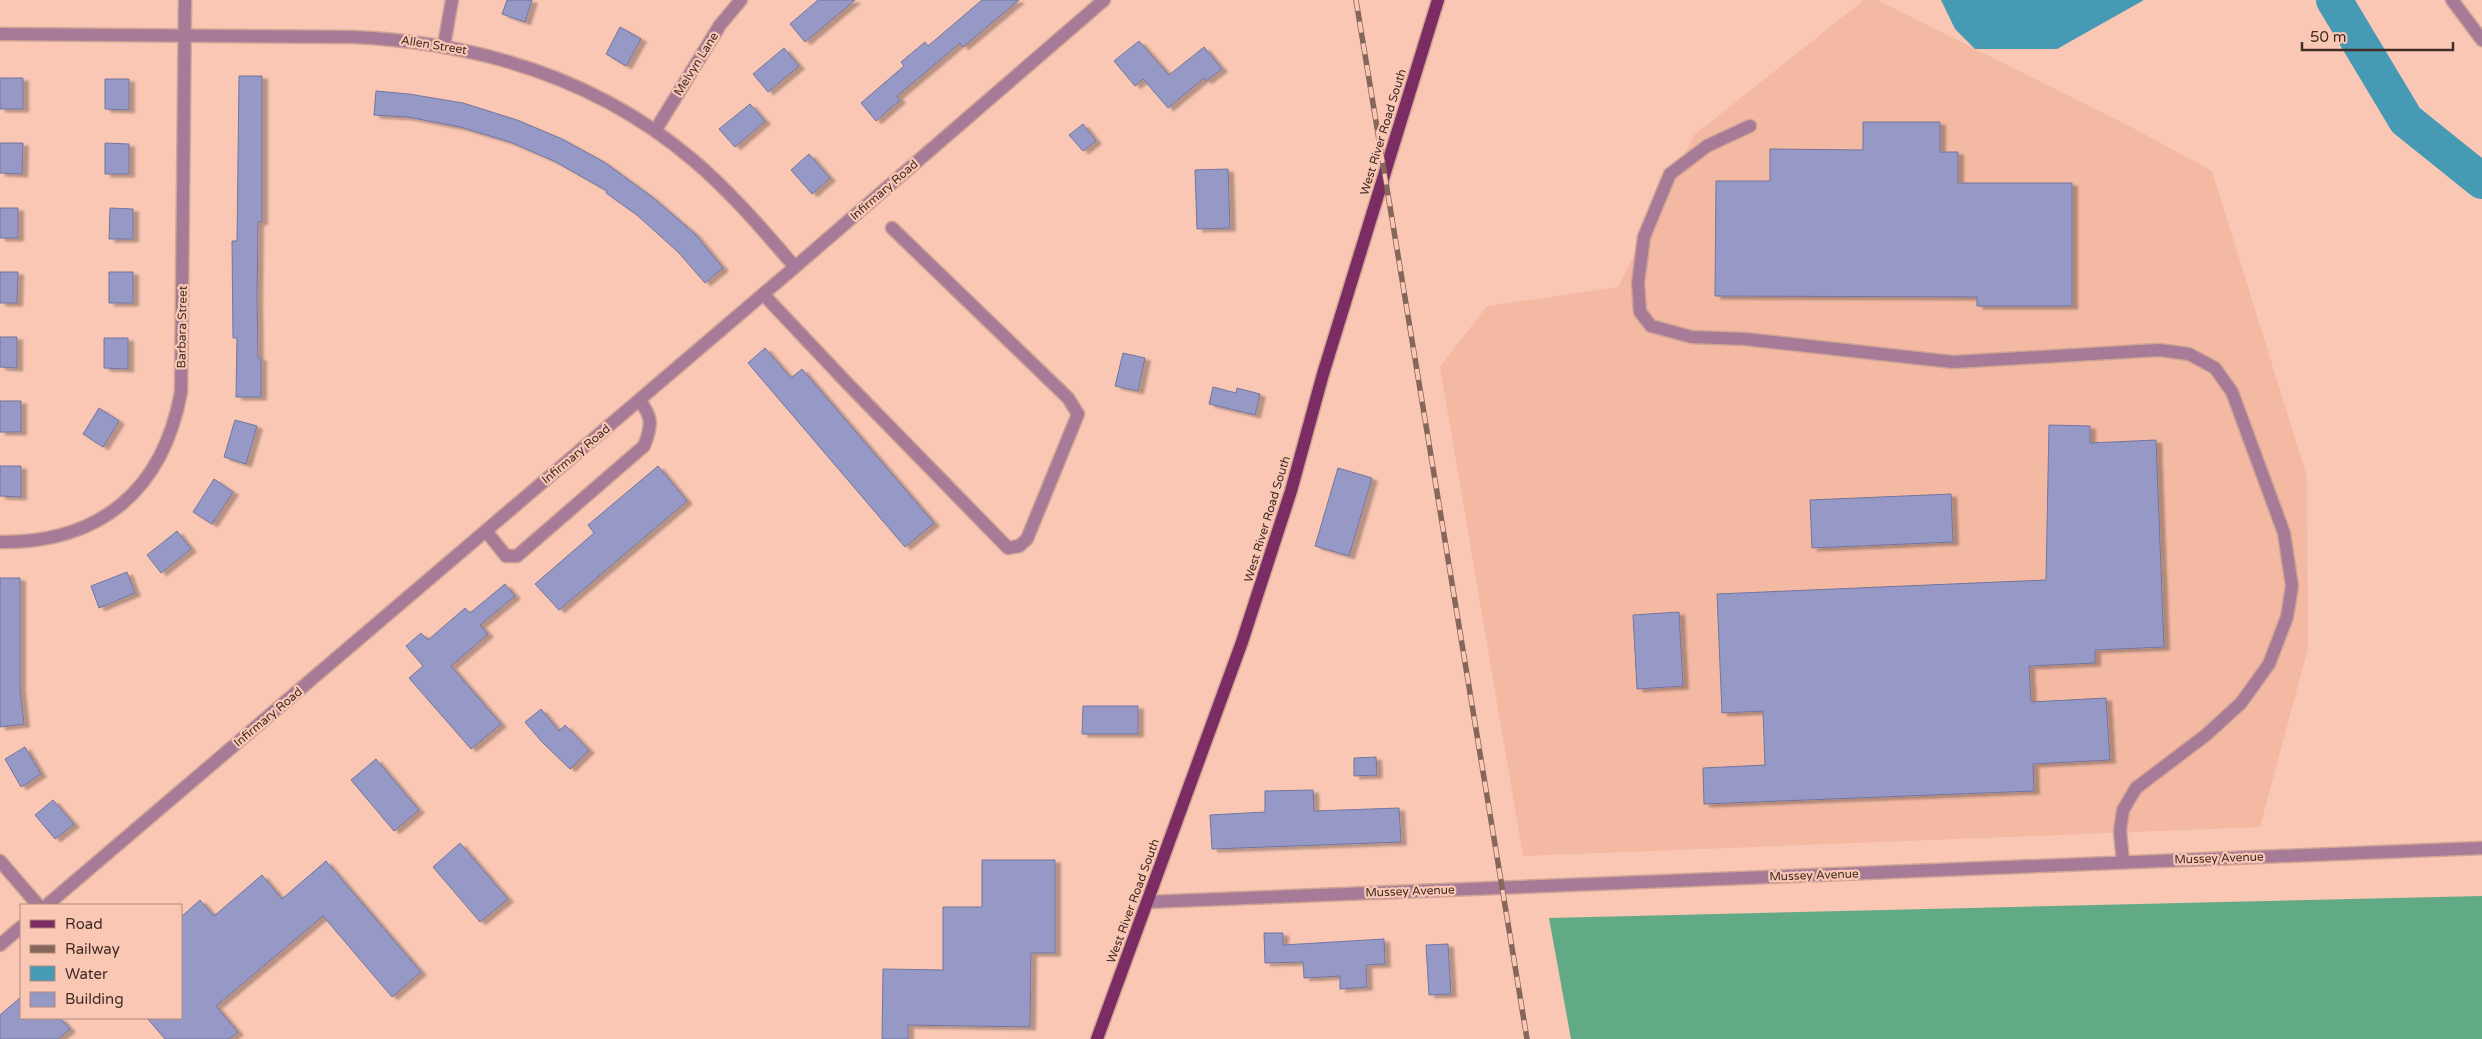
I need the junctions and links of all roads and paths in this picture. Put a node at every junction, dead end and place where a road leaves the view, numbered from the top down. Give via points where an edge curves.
1 (185, 0) edge
2 (452, 0) edge
3 (741, 0) edge
4 (1104, 0) edge
5 (1438, 0) edge
6 (2452, 0) edge
7 (0, 34) edge
8 (185, 36) junction
9 (2482, 40) edge
10 (444, 45) junction
11 (1750, 126) dead end
12 (654, 131) junction
13 (892, 228) dead end
14 (795, 267) junction
15 (763, 294) junction
16 (639, 400) junction
17 (486, 531) junction
18 (0, 542) edge
19 (2482, 848) edge
20 (0, 861) edge
21 (2123, 862) junction
22 (1147, 902) junction
23 (37, 904) edge
24 (47, 904) edge
25 (20, 928) edge
26 (0, 945) edge
27 (1097, 1039) edge

1 - 8 street, Barbara Street
2 - 10 street
3 - 12 street, Melvyn Lane via 720,25
4 - 14 street, Infirmary Road
5 - 22 main road, West River Road South via 1323,374 1291,491 1242,642
6 - 9 street
7 - 8 street, Allen Street
8 - 10 street, Allen Street via 354,37
8 - 18 street, Barbara Street via 182,392 176,421 166,448 151,473 133,495 110,513 72,533 44,540
10 - 12 street, Allen Street via 512,62 573,86
11 - 21 street via 1707,146 1670,174 1644,237 1638,283 1640,312 1651,326 1692,337 1745,339 1953,362 2159,350 2188,354 2215,368 2232,392 2284,533 2292,586 2287,617 2269,664 2241,703 2206,735 2136,788 2123,810 2120,831
12 - 14 street, Allen Street via 727,191
13 - 15 street via 1068,398 1078,414 1027,539 1019,546 1008,548
14 - 15 street, Infirmary Road
15 - 16 street, Infirmary Road
16 - 17 street, Infirmary Road
16 - 17 street via 649,412 650,430 644,446 517,556 506,556
17 - 24 street, Infirmary Road
19 - 21 street, Mussey Avenue
20 - 23 street
21 - 22 street, Mussey Avenue
22 - 27 main road, West River Road South
25 - 26 street

